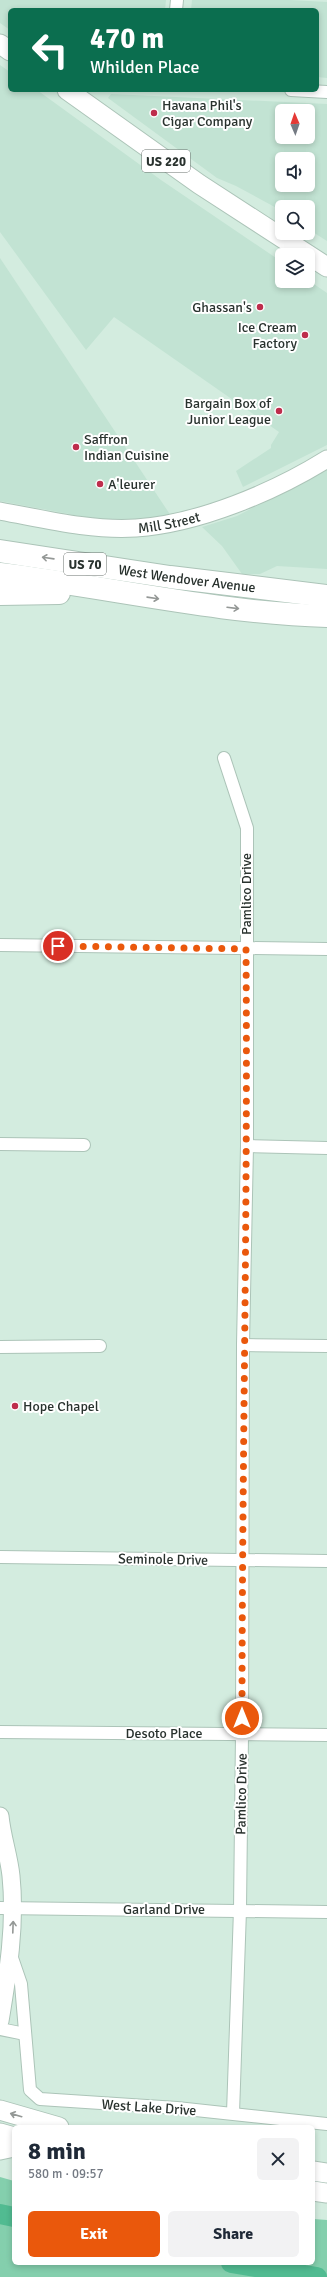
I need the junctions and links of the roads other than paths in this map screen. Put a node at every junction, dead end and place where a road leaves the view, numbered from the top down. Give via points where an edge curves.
1 (74, 92) edge
2 (327, 267) edge
3 (327, 459) edge
4 (0, 511) edge
5 (0, 551) edge
6 (0, 574) edge
7 (114, 592) junction
8 (0, 594) edge
9 (327, 596) edge
10 (302, 615) junction
11 (327, 616) edge
12 (327, 622) edge
13 (224, 758) dead end
14 (0, 945) edge
15 (246, 949) junction
16 (327, 949) edge
17 (0, 1144) edge
18 (84, 1144) dead end
19 (247, 1146) junction
20 (327, 1148) edge
21 (243, 1345) junction
22 (0, 1346) edge
23 (100, 1346) dead end
24 (327, 1346) edge
25 (0, 1557) edge
26 (242, 1560) junction
27 (327, 1561) edge
28 (0, 1732) edge
29 (242, 1734) junction
30 (327, 1735) edge
31 (1, 1830) edge
32 (7, 1908) edge
33 (240, 1910) junction
34 (327, 1912) edge
35 (11, 1953) junction
36 (0, 2021) edge
37 (0, 2029) edge
38 (25, 2034) junction
39 (0, 2110) edge
40 (233, 2113) junction
41 (327, 2124) edge
42 (52, 2125) edge
43 (0, 2133) edge
44 (12, 2136) edge
45 (12, 2147) edge
46 (0, 2150) edge
47 (315, 2171) edge
48 (327, 2173) edge
49 (315, 2191) edge
50 (327, 2193) edge

1 - 2 main road, US 220 via 188,177
3 - 4 street, Mill Street via 237,503 200,516 158,525 110,528 67,524
9 -> 5 highway, West Wendover Avenue / US 70 via 170,577
6 - 7 highway, West Wendover Avenue / US 70 via 52,580
7 - 8 highway
7 -> 10 highway, West Wendover Avenue / US 70 via 194,604
10 - 11 highway, West Wendover Avenue / US 70
10 - 12 highway
13 - 15 street, Pamlico Drive via 247,828
14 - 15 street
15 - 16 street
15 - 19 street, Pamlico Drive
17 - 18 street
19 - 20 street
19 - 21 street, Pamlico Drive
21 - 24 street
21 - 26 street, Pamlico Drive
22 - 23 street
25 - 26 street, Seminole Drive
26 - 27 street, Seminole Drive
26 - 29 street, Pamlico Drive
28 - 29 street, Desoto Place
29 - 30 street, Desoto Place
29 - 33 street, Pamlico Drive
31 - 32 street via 9,1859
32 - 33 street, Garland Drive
35 -> 32 street
33 - 34 street, Garland Drive
33 - 40 street, Pamlico Drive
35 - 36 street
35 - 38 street, West Lake Drive via 21,1984
37 - 38 street
38 - 40 street, West Lake Drive via 30,2090 40,2098
42 -> 39 main road
40 - 41 street, West Lake Drive
43 - 44 main road
45 - 46 main road
47 - 48 main road
49 - 50 main road

